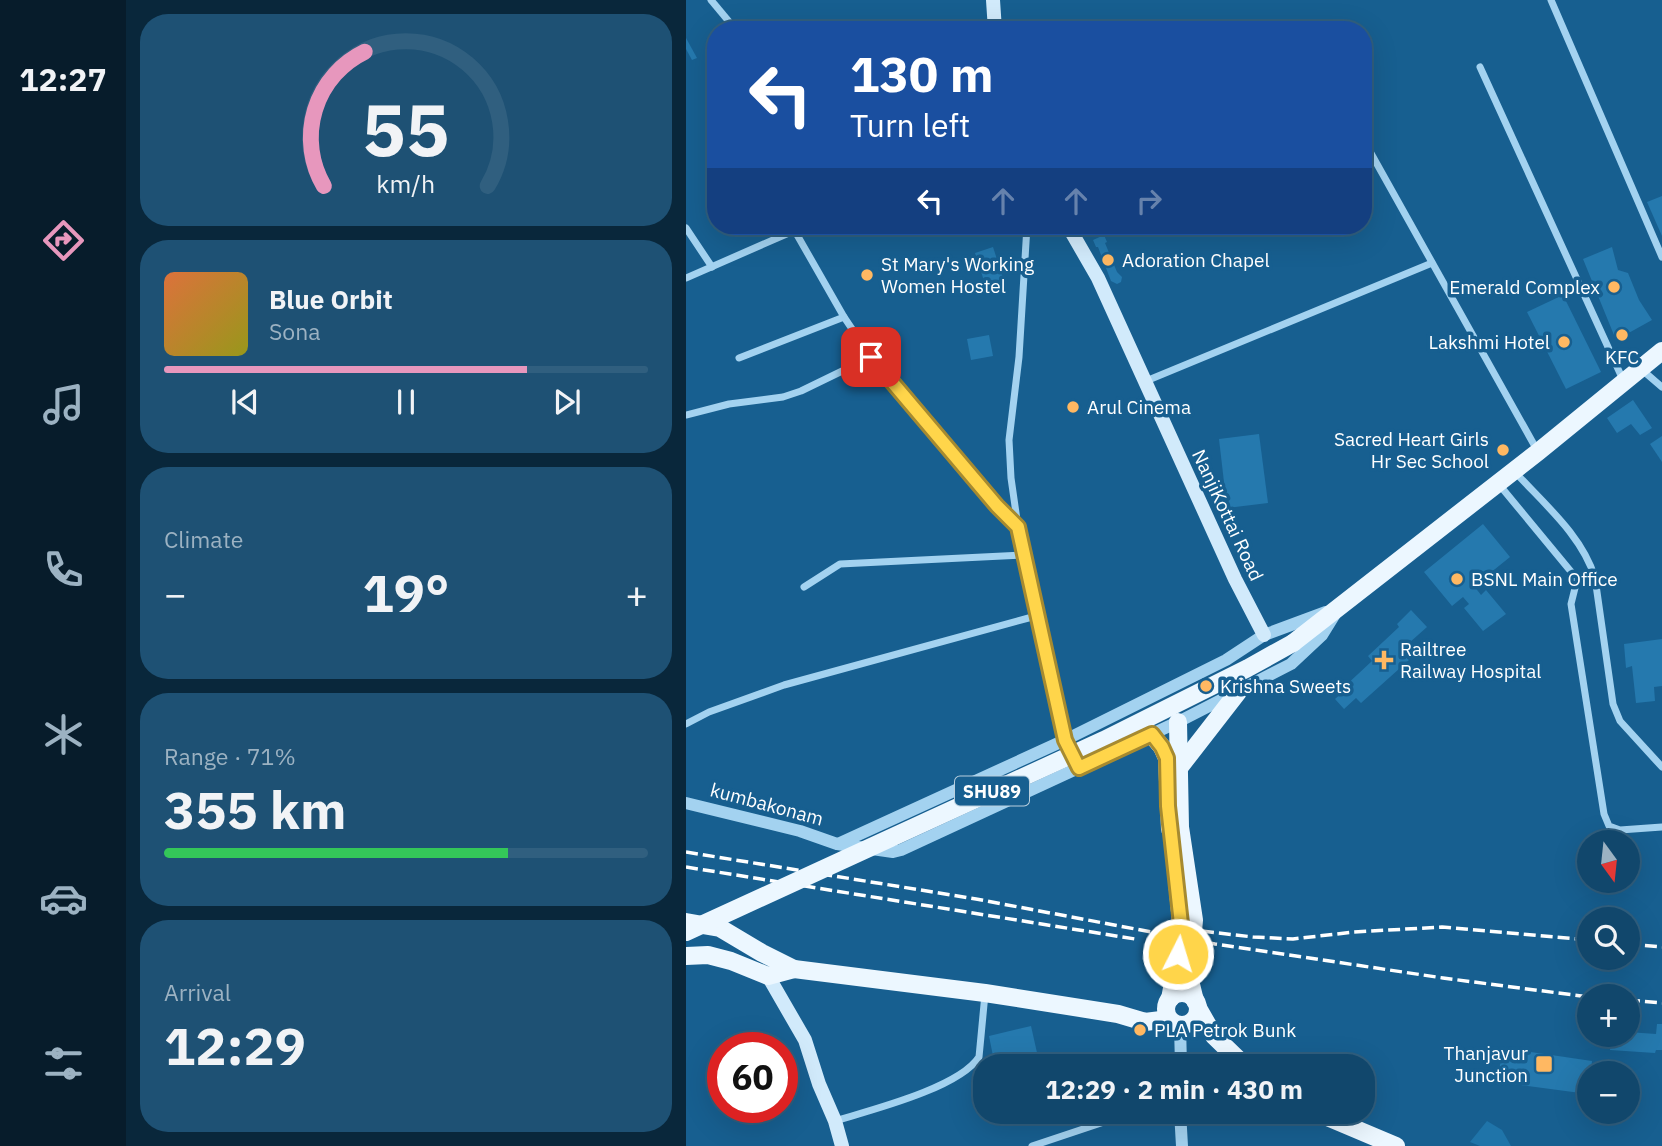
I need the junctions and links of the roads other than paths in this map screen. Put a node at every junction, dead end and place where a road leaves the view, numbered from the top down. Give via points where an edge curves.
1 (711, 0) edge
2 (993, 0) edge
3 (1551, 1) edge
4 (728, 21) edge
5 (994, 21) edge
6 (1480, 67) dead end
7 (1372, 155) edge
8 (686, 228) edge
9 (780, 235) edge
10 (796, 235) edge
11 (1026, 235) edge
12 (1073, 235) edge
13 (1662, 257) edge
14 (1432, 263) junction
15 (712, 267) junction
16 (686, 278) edge
17 (844, 317) junction
18 (1662, 351) edge
19 (871, 357) junction
20 (739, 358) dead end
21 (1641, 369) junction
22 (1146, 381) junction
23 (1624, 382) junction
24 (1662, 387) edge
25 (686, 415) edge
26 (1538, 452) junction
27 (1513, 470) junction
28 (1497, 482) junction
29 (1018, 527) junction
30 (1025, 555) junction
31 (803, 587) dead end
32 (1338, 608) junction
33 (1036, 616) junction
34 (1265, 635) junction
35 (1238, 692) junction
36 (1178, 722) junction
37 (686, 724) edge
38 (1152, 734) junction
39 (1065, 740) junction
40 (1662, 767) edge
41 (1079, 768) junction
42 (1179, 768) junction
43 (686, 803) edge
44 (1662, 827) edge
45 (837, 844) junction
46 (686, 922) edge
47 (686, 932) edge
48 (686, 956) edge
49 (794, 969) junction
50 (768, 976) junction
51 (985, 993) junction
52 (1197, 1004) junction
53 (1174, 1015) junction
54 (1179, 1054) edge
55 (1229, 1054) edge
56 (1232, 1054) edge
57 (835, 1121) junction
58 (1098, 1124) edge
59 (1181, 1124) edge
60 (1344, 1124) edge
61 (842, 1146) edge
62 (1032, 1146) edge
63 (1182, 1146) edge
64 (1396, 1146) edge

1 - 4 street
2 - 5 main road
3 - 13 street
6 - 23 street
7 - 14 street
8 - 15 street
9 - 15 street
10 - 17 street
11 - 29 street via 1009,440
12 - 22 main road, NanjiKottai Road
14 - 22 street
14 - 26 street
15 - 16 street
17 - 19 street
17 - 20 street
18 - 21 main road, SHU89
19 - 25 street via 783,397
19 - 29 street
21 - 23 main road, SHU89
21 - 24 street
22 - 34 main road, NanjiKottai Road
23 - 26 main road, SHU89
26 - 27 main road, SHU89
27 - 28 main road, SHU89
27 - 40 street via 1591,563 1613,704 1620,721
28 - 32 main road, SHU89
28 - 44 street via 1573,574 1576,587 1571,604 1609,826 1620,830
29 - 30 street
30 - 31 street via 840,564
30 - 33 street
32 - 34 street
32 - 35 street, kumbakonam via 1322,635 1291,664
32 - 47 main road, SHU89, bridge via 1293,643 1104,740
33 - 37 street via 784,685
33 - 39 street
34 - 39 street via 1226,660
35 - 36 street, kumbakonam
35 - 42 main road
36 - 38 street, kumbakonam
36 - 42 main road
38 - 41 street, kumbakonam
38 - 53 main road via 1167,758 1182,933
39 - 41 street
39 - 45 street
41 - 45 street, kumbakonam via 901,850
42 - 52 main road via 1180,827 1194,920 1189,976
43 - 45 street, kumbakonam
46 - 49 main road via 720,928
48 - 50 main road via 708,955
49 - 50 main road
49 - 51 main road
50 - 57 main road via 805,1040
51 - 53 main road via 1145,1022
51 - 57 street via 975,1063 943,1084
52 - 53 main road via 1193,1021
52 - 53 main road via 1183,993
52 - 56 main road via 1214,1036
53 - 54 street
53 - 55 main road
57 - 61 main road
58 - 62 street
59 - 63 street
60 - 64 main road

